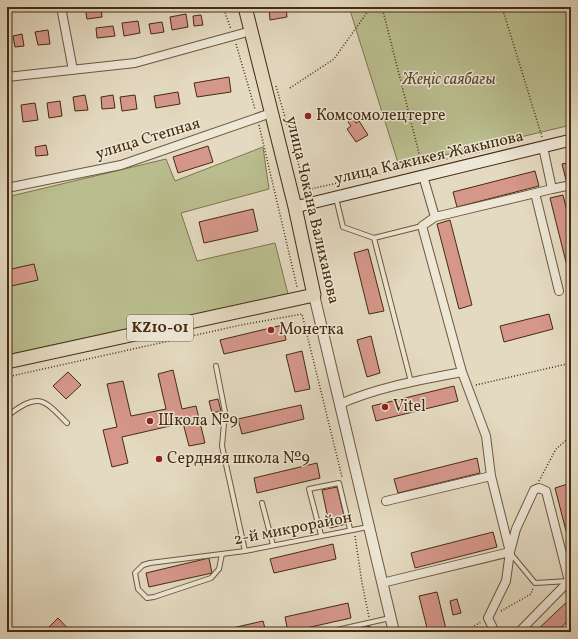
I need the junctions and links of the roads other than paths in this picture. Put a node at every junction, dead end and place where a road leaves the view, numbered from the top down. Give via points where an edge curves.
1 (60, 7) edge
2 (245, 7) edge
3 (251, 31) junction
4 (73, 70) junction
5 (7, 77) edge
6 (271, 113) junction
7 (571, 140) edge
8 (542, 142) junction
9 (422, 170) junction
10 (571, 185) edge
11 (7, 188) edge
12 (552, 189) junction
13 (535, 193) junction
14 (335, 197) junction
15 (295, 206) junction
16 (435, 218) junction
17 (422, 226) junction
18 (374, 238) junction
19 (559, 291) dead end
20 (314, 295) junction
21 (7, 362) edge
22 (216, 366) dead end
23 (462, 372) junction
24 (411, 382) junction
25 (340, 404) junction
26 (7, 416) edge
27 (67, 423) dead end
28 (491, 476) junction
29 (386, 501) dead end
30 (262, 503) dead end
31 (369, 527) junction
32 (352, 529) junction
33 (321, 535) junction
34 (273, 545) junction
35 (245, 551) junction
36 (510, 552) junction
37 (222, 554) junction
38 (570, 581) edge
39 (382, 583) junction
40 (390, 618) junction
41 (343, 630) edge
42 (328, 632) edge
43 (394, 632) edge
44 (495, 632) edge
45 (519, 632) edge

1 - 4 street
2 - 3 main road, улица Чокана Валиханова
3 - 4 street via 135,63
3 - 6 main road, улица Чокана Валиханова
4 - 5 street
6 - 11 street, улица Степная via 121,165
6 - 15 main road, улица Чокана Валиханова
7 - 8 main road, улица Кажикея Жакыпова
8 - 9 main road, улица Кажикея Жакыпова
8 - 12 street
9 - 14 main road, улица Кажикея Жакыпова
9 - 16 street
10 - 12 street
12 - 13 street
13 - 16 street
13 - 19 street
14 - 15 main road, улица Кажикея Жакыпова
14 - 18 lane via 343,227
15 - 20 main road, улица Чокана Валиханова
16 - 17 street
17 - 18 lane
17 - 23 street
18 - 24 lane
20 - 21 main road, KZ10-01
20 - 25 street, улица Чокана Валиханова
22 - 35 lane via 225,412 222,446
23 - 24 street
23 - 28 street via 486,436
24 - 25 street via 361,394
25 - 31 street, улица Чокана Валиханова
26 - 27 lane via 22,404 38,400 48,404
28 - 29 street
28 - 36 street
30 - 34 lane
31 - 32 lane, 2-й микрорайон
31 - 39 street, улица Чокана Валиханова
32 - 33 lane, 2-й микрорайон
32 - 33 lane via 339,483 309,489
33 - 34 lane, 2-й микрорайон
34 - 35 lane, 2-й микрорайон
35 - 37 lane, 2-й микрорайон
36 - 38 lane via 535,583
36 - 38 street via 516,529 534,490 540,488 546,491
36 - 39 street
36 - 44 street via 506,580 488,618
37 - 37 lane, 2-й микрорайон via 219,569 211,578 154,597 147,598 138,589 135,573 143,565 170,559
38 - 45 street
39 - 40 street, улица Чокана Валиханова
40 - 41 lane
40 - 43 street, улица Чокана Валиханова
41 - 42 lane

